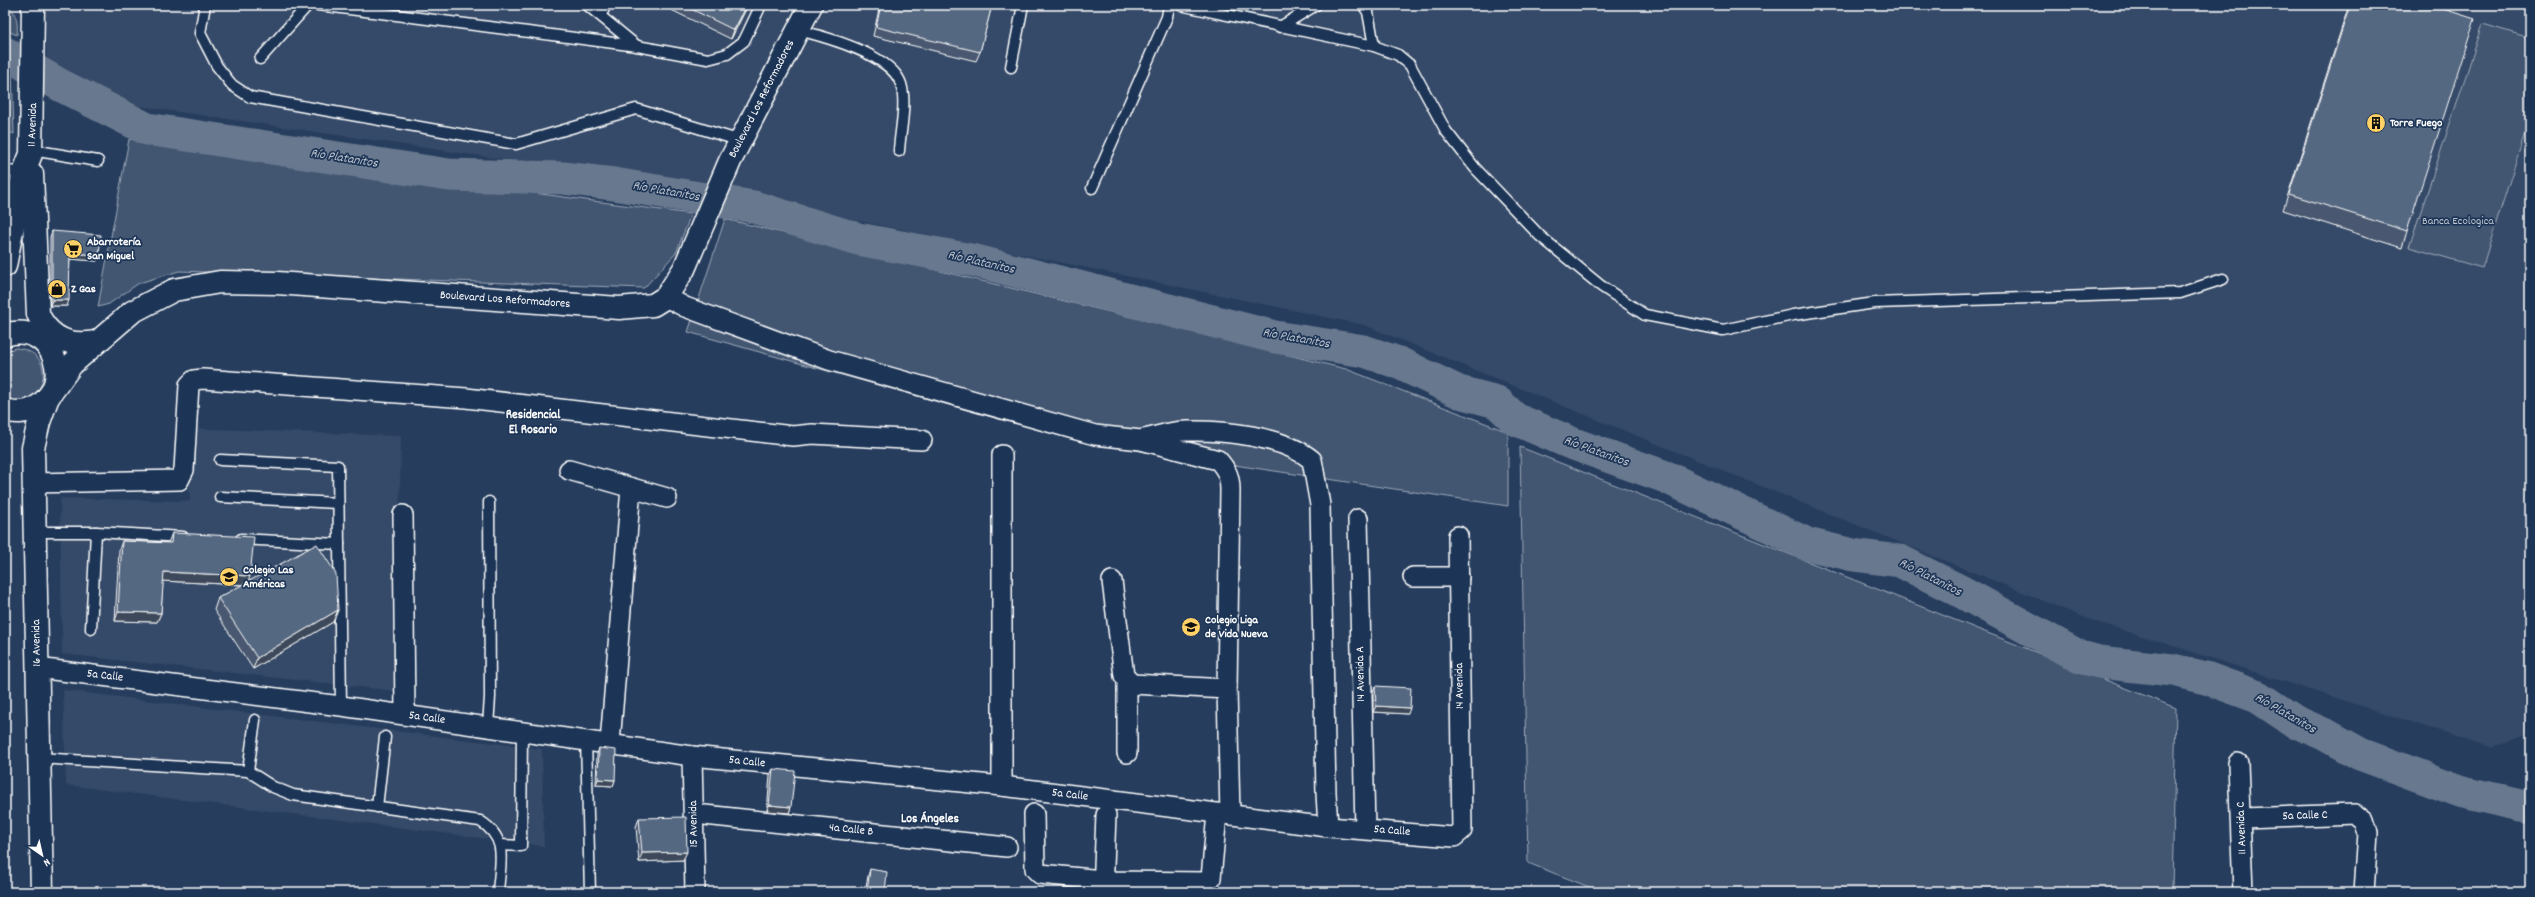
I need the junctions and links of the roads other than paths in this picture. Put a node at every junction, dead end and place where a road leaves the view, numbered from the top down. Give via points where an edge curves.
1 (205, 5) edge
2 (308, 5) edge
3 (318, 5) edge
4 (587, 5) edge
5 (761, 5) edge
6 (811, 5) edge
7 (1022, 5) edge
8 (1169, 5) edge
9 (1180, 5) edge
10 (1316, 5) edge
11 (1363, 5) edge
12 (603, 10) edge
13 (34, 15) edge
14 (1280, 26) junction
15 (798, 30) junction
16 (637, 46) junction
17 (1374, 46) junction
18 (260, 59) dead end
19 (1011, 67) dead end
20 (741, 141) junction
21 (898, 151) dead end
22 (98, 161) dead end
23 (23, 162) edge
24 (1092, 188) dead end
25 (6, 255) edge
26 (2223, 279) dead end
27 (666, 297) junction
28 (5, 335) edge
29 (95, 342) junction
30 (51, 393) junction
31 (5, 410) edge
32 (922, 440) dead end
33 (1141, 440) junction
34 (1002, 455) dead end
35 (220, 460) dead end
36 (569, 470) dead end
37 (33, 482) junction
38 (631, 488) junction
39 (220, 497) dead end
40 (667, 498) dead end
41 (488, 502) dead end
42 (338, 503) junction
43 (403, 515) dead end
44 (1358, 519) dead end
45 (34, 532) junction
46 (96, 532) junction
47 (1458, 536) dead end
48 (198, 537) edge
49 (229, 539) edge
50 (339, 544) junction
51 (1413, 577) dead end
52 (1459, 577) junction
53 (1112, 581) dead end
54 (91, 629) dead end
55 (37, 668) junction
56 (1127, 682) junction
57 (1227, 689) junction
58 (341, 706) junction
59 (405, 714) junction
60 (255, 720) dead end
61 (488, 726) junction
62 (522, 732) junction
63 (385, 737) dead end
64 (586, 740) junction
65 (610, 743) junction
66 (1127, 753) dead end
67 (692, 756) junction
68 (39, 758) junction
69 (2238, 763) dead end
70 (248, 771) junction
71 (1002, 786) junction
72 (377, 807) junction
73 (695, 814) junction
74 (1034, 814) dead end
75 (1224, 814) junction
76 (1106, 815) dead end
77 (2242, 818) junction
78 (1328, 827) junction
79 (1365, 829) junction
80 (1459, 834) joint
81 (501, 845) junction
82 (1007, 847) dead end
83 (1104, 886) edge
84 (1205, 887) edge
85 (42, 892) edge
86 (498, 892) edge
87 (590, 892) edge
88 (695, 892) edge
89 (2243, 892) edge
90 (2364, 892) edge

1 - 20 lane via 200,33 217,66 232,85 250,97 516,144 636,109
2 - 18 lane
3 - 16 lane
4 - 12 lane
5 - 16 lane via 744,41 727,54 708,59
6 - 15 main road, Boulevard Los Reformadores
7 - 19 lane
8 - 24 lane via 1167,17
9 - 14 lane
10 - 14 lane
11 - 17 lane via 1368,12
12 - 16 lane
13 - 23 main road, 11 Avenida via 33,109
14 - 17 lane
15 - 20 main road, Boulevard Los Reformadores
15 - 21 lane via 829,38 886,64 901,84 902,107
17 - 26 lane via 1398,55 1410,65 1446,131 1475,168 1540,236 1601,286 1646,315 1723,330 1793,315 1876,303 2180,293
20 - 27 main road, Boulevard Los Reformadores via 684,269
22 - 23 lane
23 - 25 main road, 11 Avenida
23 - 29 main road via 38,314 49,331 66,342
27 - 29 main road, Boulevard Los Reformadores via 653,305 619,308 277,283 220,282 174,290 132,312
27 - 33 street via 685,307 829,360 1095,435
28 - 30 main road via 22,333 43,342 55,360 57,374
29 - 30 main road, Boulevard Los Reformadores via 72,364
30 - 31 main road via 31,410
30 - 37 main road, 16 Avenida via 32,448
32 - 37 street via 812,434 793,436 466,398 203,379 194,380 189,385 184,470 179,480
33 - 57 street via 1218,460 1226,468 1230,478
33 - 78 street via 1185,431 1240,434 1300,450 1312,460 1320,505
34 - 71 street
35 - 42 lane via 338,466
36 - 38 street
37 - 45 main road, 16 Avenida
38 - 40 street
38 - 65 street
39 - 42 lane
41 - 61 lane
42 - 50 lane
43 - 59 street
44 - 79 street, 14 Avenida A
45 - 46 lane
45 - 55 main road, 16 Avenida
46 - 48 lane
46 - 54 lane
47 - 52 street, 14 Avenida
49 - 50 lane
50 - 58 lane
51 - 52 street
52 - 80 street, 14 Avenida via 1462,830
53 - 56 street via 1124,676
55 - 58 street, 5a Calle
55 - 68 main road, 16 Avenida
56 - 57 street
56 - 66 street
57 - 75 street
58 - 59 street, 5a Calle
59 - 61 street, 5a Calle
60 - 70 lane
61 - 62 street, 5a Calle
62 - 64 street, 5a Calle
62 - 81 lane via 521,846
63 - 72 lane
64 - 65 street, 5a Calle
64 - 87 lane
65 - 67 street, 5a Calle
67 - 71 street, 5a Calle
67 - 73 street, 15 Avenida
68 - 70 lane
68 - 85 main road, 16 Avenida
69 - 77 street, 11 Avenida C
70 - 72 lane via 273,787 293,795
71 - 75 street, 5a Calle
72 - 81 lane via 480,821 497,835
73 - 82 street, 4a Calle B
73 - 88 street, 15 Avenida
74 - 83 street via 1035,869 1040,874
75 - 78 street, 5a Calle
75 - 84 street via 1211,878
76 - 83 street
77 - 89 street, 11 Avenida C
77 - 90 street, 5a Calle C via 2355,814 2364,822 2368,832
78 - 79 street, 5a Calle
79 - 80 street, 5a Calle via 1454,837
81 - 86 lane
83 - 84 street

